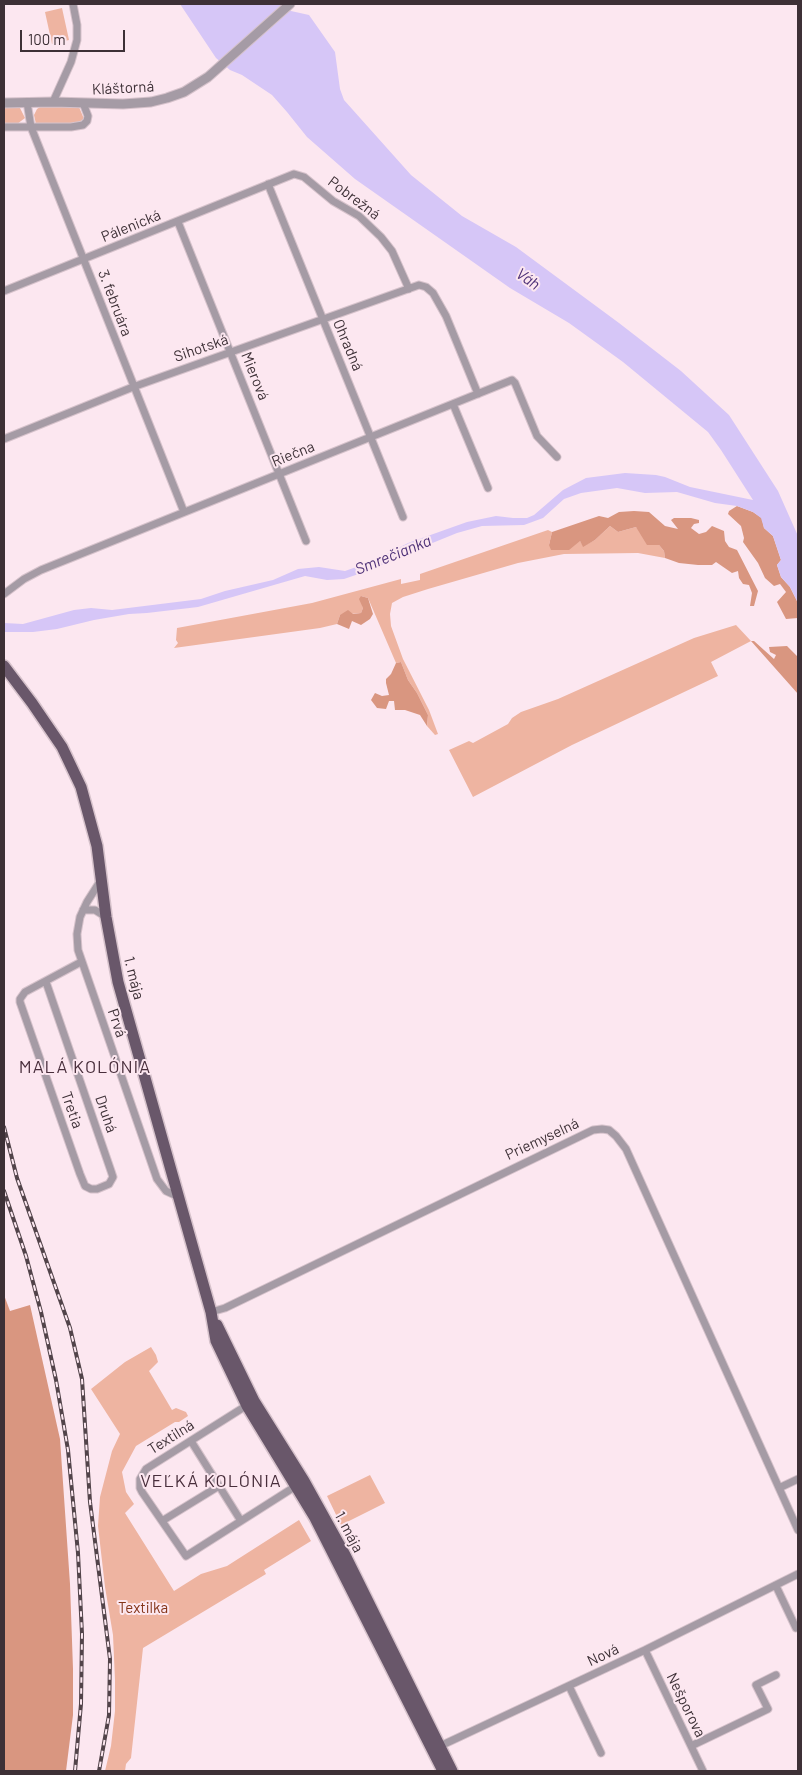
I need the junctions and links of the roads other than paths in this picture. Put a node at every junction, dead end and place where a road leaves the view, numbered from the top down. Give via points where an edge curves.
1 (72, 4) edge
2 (290, 4) edge
3 (4, 102) edge
4 (27, 102) junction
5 (54, 102) junction
6 (83, 103) junction
7 (31, 126) junction
8 (4, 127) edge
9 (268, 184) junction
10 (178, 222) junction
11 (84, 260) junction
12 (409, 289) junction
13 (4, 291) edge
14 (323, 320) junction
15 (231, 353) junction
16 (133, 386) junction
17 (478, 394) junction
18 (453, 404) junction
19 (371, 437) junction
20 (4, 439) edge
21 (557, 457) dead end
22 (279, 474) junction
23 (488, 488) dead end
24 (184, 512) junction
25 (403, 517) dead end
26 (306, 541) dead end
27 (4, 594) edge
28 (4, 666) edge
29 (102, 880) junction
30 (82, 910) junction
31 (106, 917) junction
32 (81, 962) junction
33 (46, 982) junction
34 (80, 1174) joint
35 (178, 1197) junction
36 (211, 1312) junction
37 (251, 1403) junction
38 (191, 1441) junction
39 (798, 1479) edge
40 (219, 1486) junction
41 (296, 1486) junction
42 (779, 1488) junction
43 (162, 1520) junction
44 (241, 1521) junction
45 (798, 1530) edge
46 (798, 1574) edge
47 (776, 1586) junction
48 (796, 1628) dead end
49 (645, 1650) junction
50 (776, 1675) dead end
51 (569, 1686) junction
52 (691, 1746) junction
53 (436, 1748) junction
54 (601, 1753) dead end
55 (442, 1771) edge
56 (452, 1771) edge
57 (703, 1771) edge

1 - 5 street via 77,40
2 - 6 street, Kláštorná via 217,70 193,87 167,98 138,103
3 - 4 street, Kláštorná
4 - 5 street, Kláštorná
4 - 7 street, 3. februára
5 - 6 street, Kláštorná
6 - 7 street, Kláštorná via 88,116 83,125
7 - 8 street, Kláštorná
7 - 11 street, 3. februára
9 - 10 street, Pálenická
9 - 12 street, Pobrežná via 297,174 359,216 389,247
9 - 14 street, Ohradná
10 - 11 street, Pálenická
10 - 15 street, Mierová
11 - 13 street, Pálenická
11 - 16 street, 3. februára
12 - 14 street, Sihotská
12 - 17 street via 422,286 433,293 446,316
14 - 15 street, Sihotská
14 - 19 street, Ohradná
15 - 16 street, Sihotská
15 - 22 street, Mierová
16 - 20 street, Sihotská
16 - 24 street, 3. februára
17 - 18 street, Riečna
17 - 21 street, Riečna via 512,380 537,436
18 - 19 street, Riečna
18 - 23 street
19 - 22 street, Riečna
19 - 25 street, Ohradná
22 - 24 street, Riečna
22 - 26 street, Mierová
24 - 27 street, Riečna via 41,570
28 - 29 main road, 1. mája via 50,728 72,766 93,827
29 - 30 street, Prvá
29 - 31 main road, 1. mája
30 - 31 street via 95,910
30 - 32 street, Prvá via 76,939
31 - 35 main road, 1. mája via 118,982
32 - 33 street
32 - 35 street, Prvá via 157,1179 166,1191
33 - 34 street, Tretia via 26,992 20,999
33 - 34 street, Druhá via 112,1180 91,1189 85,1186
35 - 36 main road, 1. mája
36 - 37 main road, 1. mája via 216,1341
36 - 42 street, Priemyselná via 592,1130 608,1130 626,1149
37 - 38 street, Textilná
37 - 41 main road, 1. mája
37 - 53 main road, 1. mája via 318,1505 345,1555
38 - 40 street
38 - 43 street, Textilná via 146,1469 142,1475 140,1488
39 - 42 street
40 - 43 street
40 - 44 street
41 - 44 street, Textilná
41 - 53 main road, 1. mája
42 - 45 street, Priemyselná
43 - 44 street, Textilná via 186,1556
46 - 47 street, Nová
47 - 48 street
47 - 49 street, Nová
49 - 51 street, Nová
49 - 52 street, Nešporova
50 - 52 street via 756,1685 768,1709
51 - 53 street, Nová
51 - 54 street
52 - 57 street, Nešporova
53 - 55 main road, 1. mája
53 - 56 main road, 1. mája

